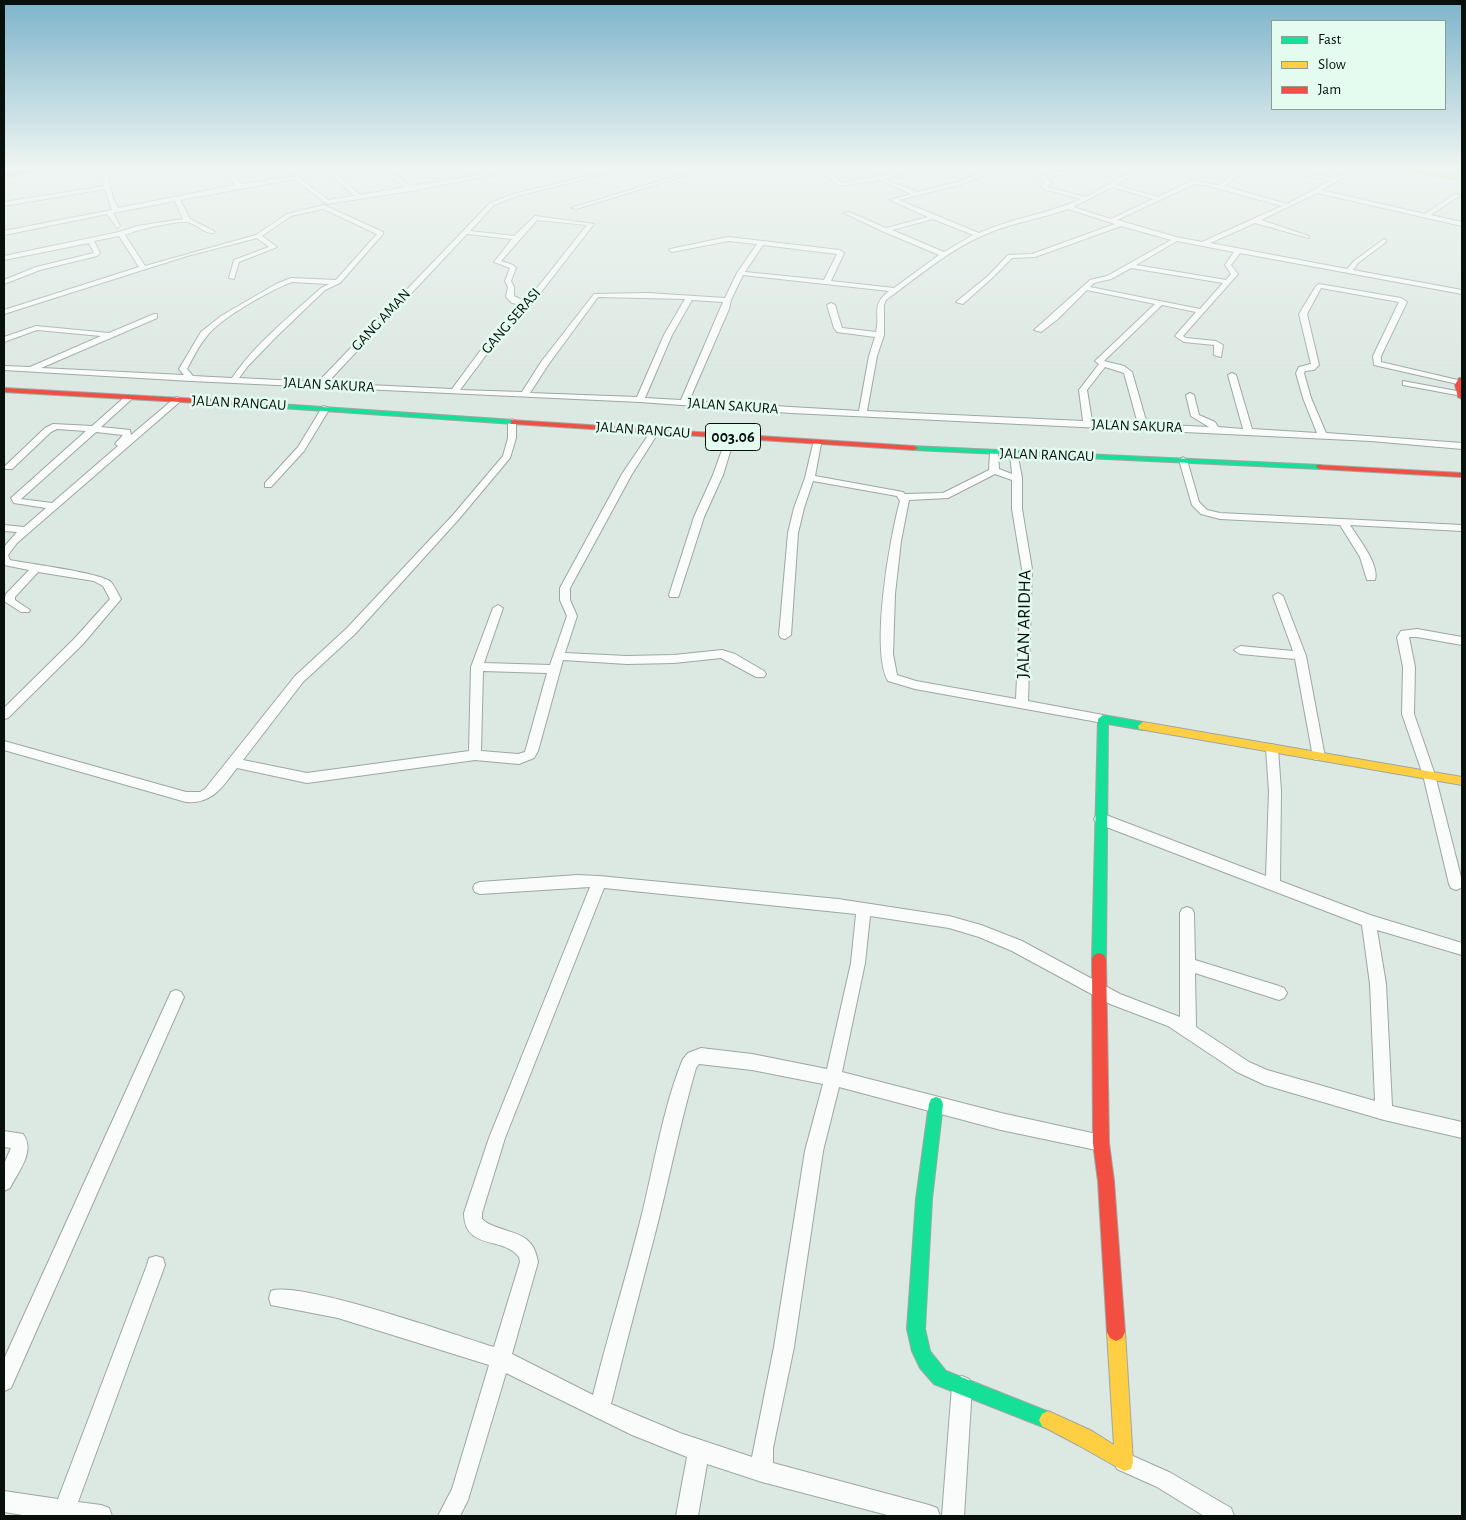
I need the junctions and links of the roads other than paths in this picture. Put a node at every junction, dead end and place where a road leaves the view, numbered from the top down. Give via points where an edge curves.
1 (86, 240) edge
2 (90, 240) edge
3 (125, 240) edge
4 (244, 240) edge
5 (264, 240) edge
6 (374, 240) edge
7 (458, 240) edge
8 (514, 240) edge
9 (578, 240) edge
10 (723, 240) edge
11 (736, 240) edge
12 (907, 240) edge
13 (972, 240) edge
14 (1077, 240) edge
15 (1174, 240) edge
16 (1181, 240) edge
17 (1212, 240) edge
18 (1384, 241) dead end
19 (761, 243) junction
20 (1203, 244) junction
21 (672, 250) dead end
22 (1239, 250) junction
23 (945, 256) junction
24 (4, 258) edge
25 (1131, 266) junction
26 (143, 268) junction
27 (1349, 271) junction
28 (740, 273) junction
29 (232, 278) dead end
30 (4, 282) edge
31 (338, 282) junction
32 (827, 282) junction
33 (1227, 282) junction
34 (1086, 288) junction
35 (1389, 288) junction
36 (1461, 289) edge
37 (896, 290) junction
38 (690, 297) junction
39 (727, 300) junction
40 (960, 302) dead end
41 (527, 304) junction
42 (1159, 304) junction
43 (832, 305) dead end
44 (1200, 311) junction
45 (4, 312) edge
46 (154, 316) dead end
47 (1038, 330) dead end
48 (110, 335) junction
49 (880, 335) junction
50 (4, 340) edge
51 (1218, 355) dead end
52 (1103, 364) junction
53 (4, 368) edge
54 (30, 369) junction
55 (1232, 376) dead end
56 (191, 379) junction
57 (234, 380) junction
58 (1406, 383) dead end
59 (321, 384) junction
60 (1461, 388) edge
61 (4, 390) edge
62 (454, 392) junction
63 (525, 395) junction
64 (1190, 395) dead end
65 (130, 397) junction
66 (179, 400) junction
67 (640, 400) junction
68 (684, 403) junction
69 (326, 408) junction
70 (863, 412) junction
71 (512, 422) junction
72 (1088, 424) junction
73 (1144, 426) junction
74 (95, 428) junction
75 (656, 430) junction
76 (1214, 430) junction
77 (1248, 431) junction
78 (1322, 435) junction
79 (731, 436) junction
80 (817, 444) junction
81 (1462, 446) edge
82 (994, 452) junction
83 (1014, 454) junction
84 (100, 459) dead end
85 (1183, 460) junction
86 (9, 467) dead end
87 (994, 471) junction
88 (1462, 475) edge
89 (810, 478) junction
90 (1017, 478) junction
91 (268, 485) dead end
92 (903, 497) junction
93 (56, 506) junction
94 (1342, 522) junction
95 (4, 528) edge
96 (1462, 528) edge
97 (27, 530) junction
98 (4, 556) edge
99 (36, 569) junction
100 (1371, 578) dead end
101 (674, 595) dead end
102 (1278, 596) dead end
103 (498, 608) dead end
104 (25, 610) dead end
105 (785, 635) dead end
106 (1462, 640) edge
107 (1240, 650) dead end
108 (558, 656) junction
109 (1300, 656) junction
110 (477, 667) junction
111 (554, 669) junction
112 (760, 674) dead end
113 (1022, 705) junction
114 (4, 715) edge
115 (1103, 719) junction
116 (4, 746) edge
117 (1272, 750) junction
118 (474, 756) junction
119 (1319, 757) junction
120 (234, 763) junction
121 (1429, 775) junction
122 (1462, 781) edge
123 (1101, 819) junction
124 (599, 882) junction
125 (1456, 884) dead end
126 (1274, 885) junction
127 (480, 888) dead end
128 (864, 909) junction
129 (1187, 914) dead end
130 (1369, 921) junction
131 (1462, 949) edge
132 (1187, 964) junction
133 (1099, 989) junction
134 (1279, 993) dead end
135 (176, 997) dead end
136 (1188, 1030) junction
137 (832, 1076) junction
138 (936, 1104) junction
139 (1384, 1112) junction
140 (1462, 1130) edge
141 (4, 1139) edge
142 (1102, 1143) junction
143 (4, 1182) edge
144 (156, 1265) dead end
145 (278, 1298) dead end
146 (500, 1359) junction
147 (4, 1381) edge
148 (962, 1386) junction
149 (600, 1409) junction
150 (699, 1450) junction
151 (1124, 1462) junction
152 (762, 1472) junction
153 (4, 1502) edge
154 (62, 1513) edge
155 (101, 1516) edge
156 (449, 1516) edge
157 (687, 1516) edge
158 (930, 1516) edge
159 (953, 1516) edge
160 (1223, 1516) edge

1 - 24 street
2 - 30 street via 95,255 38,268
3 - 26 street
4 - 26 street
5 - 29 street via 274,247 236,261
6 - 31 street
7 - 59 street, GANG AMAN
8 - 41 street via 497,262 513,268 508,281 510,297
9 - 41 street, GANG SERASI
10 - 21 street
11 - 19 street
12 - 23 street
13 - 23 street
14 - 40 street via 1033,256 1010,256
15 - 25 street
16 - 20 street
17 - 20 street
18 - 27 street
19 - 28 street
19 - 32 street via 840,252
20 - 22 street
22 - 27 street
22 - 33 street via 1228,265 1235,274
23 - 37 street
25 - 33 street
25 - 34 street via 1107,279 1092,281
26 - 45 street
27 - 35 street
28 - 32 street
28 - 39 street
31 - 56 street via 291,280 278,284 224,318 204,334 183,369
31 - 57 street via 323,289 273,335 244,364
32 - 37 street
33 - 44 street
34 - 42 street
34 - 47 street
35 - 36 street
35 - 60 street via 1403,301 1377,356 1377,363
35 - 78 street via 1319,286 1303,314 1315,365 1302,369 1300,373
37 - 49 street via 881,302
38 - 39 street
38 - 63 street via 596,294
38 - 67 street via 668,335
39 - 68 street
41 - 62 street, GANG SERASI via 486,349
42 - 44 street
42 - 52 street via 1102,358
43 - 49 street via 840,330
44 - 51 street via 1180,338 1216,342 1219,345
46 - 48 street
48 - 50 street via 36,328
48 - 54 street
49 - 70 street
52 - 72 street via 1084,390
52 - 73 street via 1124,368 1128,372
53 - 54 street, JALAN SAKURA
54 - 56 street, JALAN SAKURA
55 - 77 street
56 - 57 street, JALAN SAKURA
57 - 59 street, JALAN SAKURA
58 - 60 street
59 - 62 street, JALAN SAKURA
61 - 65 main road, JALAN RANGAU / 003.06
62 - 63 street, JALAN SAKURA
63 - 67 street, JALAN SAKURA
64 - 76 street via 1195,416 1212,424
65 - 66 main road, JALAN RANGAU / 003.06
65 - 74 street
66 - 69 main road, JALAN RANGAU / 003.06
66 - 93 street via 88,475
67 - 68 street, JALAN SAKURA
68 - 70 street, JALAN SAKURA
69 - 71 main road, JALAN RANGAU / 003.06
69 - 91 street via 306,445
70 - 72 street, JALAN SAKURA
71 - 75 main road, JALAN RANGAU / 003.06
71 - 120 street via 507,456 456,518 351,631 299,679
72 - 73 street, JALAN SAKURA
73 - 76 street, JALAN SAKURA
74 - 84 street via 128,433
74 - 86 street via 51,428
74 - 93 street via 16,498 17,501
75 - 79 main road, JALAN RANGAU / 003.06
75 - 108 street via 627,474 565,588 563,597 572,616
76 - 77 street, JALAN SAKURA
77 - 78 street, JALAN SAKURA
78 - 81 street, JALAN SAKURA
79 - 80 main road, JALAN RANGAU / 003.06
79 - 101 street via 699,517
80 - 82 main road, JALAN RANGAU / 003.06
80 - 89 street
82 - 83 main road, JALAN RANGAU / 003.06
82 - 87 street
83 - 85 main road, JALAN RANGAU / 003.06
83 - 90 street, JALAN ARIDHA
85 - 88 main road, JALAN RANGAU / 003.06
85 - 94 street via 1195,502 1204,512 1220,516
87 - 90 street
87 - 92 street via 945,496
89 - 92 street via 884,490
89 - 105 street via 798,508 793,533
90 - 113 street, JALAN ARIDHA via 1017,509 1027,569
92 - 113 street via 888,616 889,673 901,682
93 - 97 street
94 - 96 street
94 - 100 street via 1361,552
95 - 97 street
97 - 98 street via 13,541
98 - 99 street via 6,562
99 - 104 street via 10,596 9,601
99 - 114 street via 97,578 107,584 116,599 79,641
102 - 109 street
103 - 110 street
106 - 121 street via 1417,633 1406,634 1403,638 1408,667 1408,714
107 - 109 street
108 - 111 street
108 - 112 street via 627,660 722,654
109 - 119 street
110 - 111 street
110 - 118 street
111 - 118 street via 530,755 519,759
113 - 115 street
115 - 117 main road
115 - 123 main road
116 - 120 street via 197,798 206,797
117 - 119 main road
117 - 126 street
118 - 120 street via 307,778
119 - 121 main road
121 - 122 main road
121 - 125 street
123 - 126 street
123 - 133 main road
124 - 127 street
124 - 128 street
124 - 146 street via 497,1138 473,1213 473,1223 479,1230 521,1243 529,1253
126 - 130 street
128 - 133 street via 949,922 981,931
128 - 137 street via 858,963
129 - 132 street
130 - 131 street
130 - 139 street via 1378,984
132 - 134 street
132 - 136 street
133 - 136 street
133 - 142 main road
135 - 147 street
136 - 139 street via 1243,1067 1265,1077
137 - 138 street
137 - 149 street via 711,1056 694,1058 675,1112
137 - 152 street via 814,1151
138 - 142 street
138 - 148 main road via 924,1199 916,1329 926,1365 940,1378
139 - 140 street
141 - 143 street via 16,1140 20,1144 20,1151
142 - 151 main road
144 - 154 street
145 - 146 street via 338,1309
146 - 149 street
146 - 156 street via 461,1493
148 - 151 main road via 1035,1414 1085,1438
148 - 159 street
149 - 150 street via 641,1429
150 - 152 street
150 - 157 street
151 - 160 street via 1164,1480
152 - 158 street
153 - 154 street
154 - 155 street

